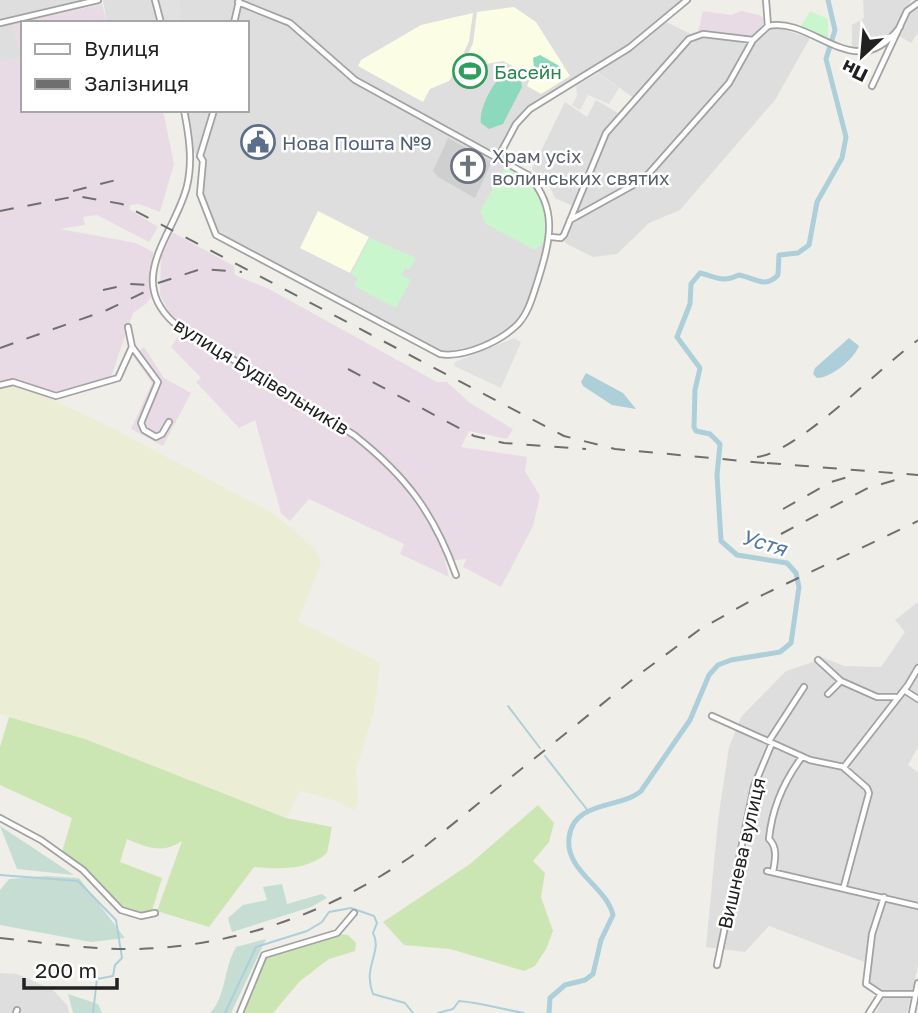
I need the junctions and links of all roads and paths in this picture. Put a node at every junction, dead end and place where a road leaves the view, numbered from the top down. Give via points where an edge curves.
1 (98, 0) edge
2 (155, 0) edge
3 (687, 0) edge
4 (766, 0) edge
5 (239, 1) edge
6 (916, 2) edge
7 (160, 21) edge
8 (234, 21) edge
9 (0, 23) edge
10 (768, 26) junction
11 (900, 27) junction
12 (753, 40) junction
13 (872, 86) dead end
14 (184, 112) edge
15 (213, 112) edge
16 (200, 156) junction
17 (499, 156) junction
18 (190, 158) junction
19 (570, 220) junction
20 (551, 237) junction
21 (128, 327) dead end
22 (132, 347) junction
23 (0, 384) edge
24 (169, 422) dead end
25 (456, 575) dead end
26 (818, 660) dead end
27 (918, 668) edge
28 (841, 681) junction
29 (804, 687) dead end
30 (904, 690) junction
31 (828, 694) dead end
32 (896, 697) junction
33 (918, 699) edge
34 (712, 716) dead end
35 (771, 742) junction
36 (802, 757) junction
37 (843, 767) junction
38 (0, 818) edge
39 (844, 886) junction
40 (884, 897) junction
41 (918, 906) edge
42 (155, 913) dead end
43 (354, 913) dead end
44 (717, 965) dead end
45 (918, 984) edge
46 (881, 994) junction
47 (916, 994) junction
48 (240, 1013) edge
49 (869, 1013) edge
50 (912, 1013) edge

1 - 9 street
2 - 7 street
3 - 17 street via 629,48 530,109
4 - 10 street
5 - 8 street
5 - 17 street via 290,23 355,80
6 - 11 street
10 - 11 street via 787,27 859,51 887,44
10 - 12 street
11 - 13 street
12 - 19 street via 729,83 644,179
12 - 19 street via 698,34 682,46 606,133
14 - 18 street, вулиця Будівельників
15 - 16 street
16 - 18 street
16 - 20 street via 200,194 216,234 440,354 455,355 478,347 519,323
17 - 20 street via 528,175 541,191 550,214
18 - 25 street, вулиця Будівельників via 186,190 155,258 154,284 161,307 173,322 382,457 413,488 441,536
19 - 20 street via 561,238
21 - 22 street
22 - 23 street via 118,378 66,394 50,396 13,383
22 - 24 street via 158,382 141,423 144,430 156,437
26 - 28 street
27 - 30 street
28 - 31 street
28 - 32 street via 877,697
29 - 35 street, Вишнева вулиця
30 - 32 street
30 - 33 street
32 - 37 street
34 - 35 street
35 - 36 street
35 - 44 street, Вишнева вулиця via 754,786
36 - 37 street
36 - 39 street via 788,775 771,826 769,839 776,855 770,872
37 - 39 street via 869,793
38 - 42 street via 83,870 121,910 141,916
39 - 40 street
40 - 41 street
40 - 46 street via 865,977 869,988
43 - 48 street via 338,933 264,955
45 - 47 street
46 - 47 street
46 - 49 street
47 - 50 street

